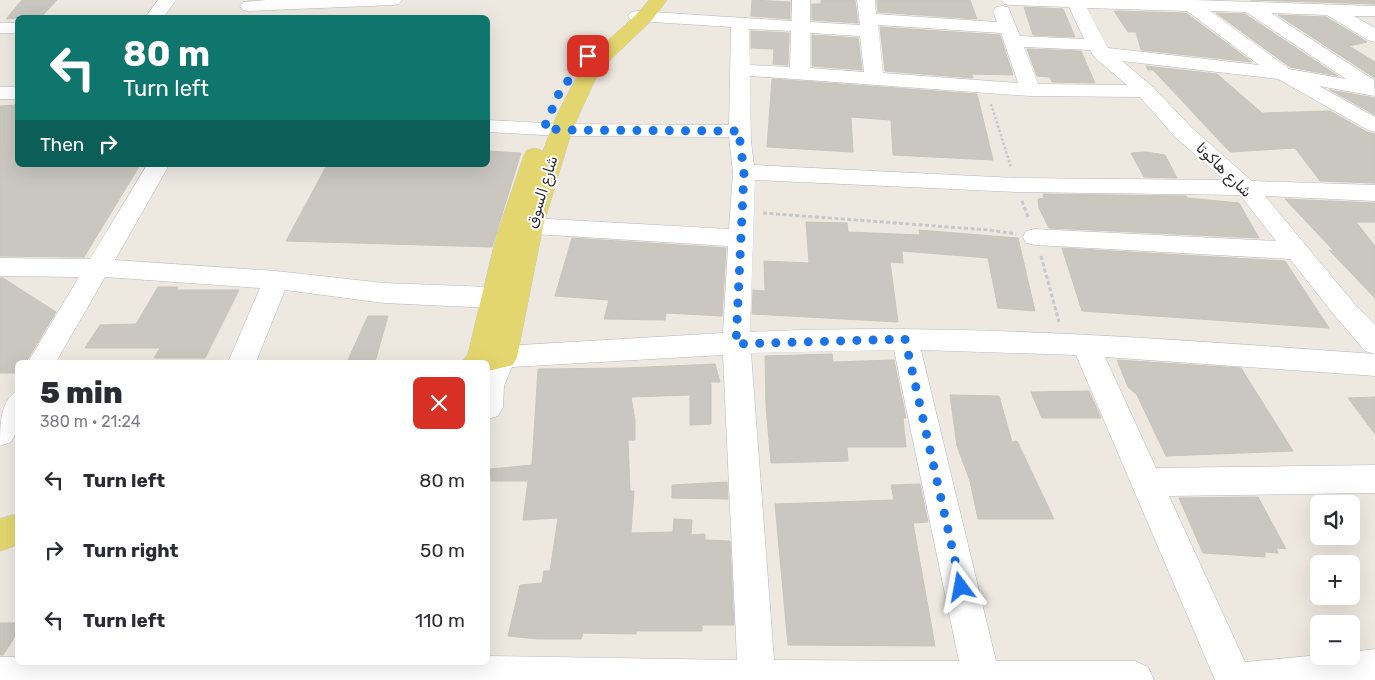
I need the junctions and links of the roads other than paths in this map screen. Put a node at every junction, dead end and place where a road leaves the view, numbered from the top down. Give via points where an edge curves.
1 (168, 0) edge
2 (393, 0) edge
3 (801, 0) edge
4 (866, 0) edge
5 (998, 0) edge
6 (1010, 0) edge
7 (1317, 0) edge
8 (1076, 2) edge
9 (1188, 3) edge
10 (1245, 4) edge
11 (248, 8) edge
12 (647, 10) edge
13 (1332, 10) junction
14 (1375, 11) edge
15 (156, 15) edge
16 (740, 23) junction
17 (868, 25) junction
18 (799, 27) junction
19 (0, 28) edge
20 (15, 28) edge
21 (1010, 34) junction
22 (1375, 36) edge
23 (1099, 49) junction
24 (740, 70) junction
25 (800, 73) junction
26 (1283, 74) junction
27 (874, 78) junction
28 (1030, 90) junction
29 (1375, 90) edge
30 (1146, 91) junction
31 (0, 93) edge
32 (15, 93) edge
33 (1375, 126) edge
34 (490, 132) edge
35 (550, 136) junction
36 (740, 136) junction
37 (157, 167) edge
38 (744, 172) junction
39 (1246, 188) junction
40 (1375, 193) edge
41 (741, 225) junction
42 (531, 226) junction
43 (508, 237) junction
44 (1036, 237) road end
45 (1297, 251) junction
46 (0, 267) edge
47 (99, 268) junction
48 (276, 280) junction
49 (505, 298) junction
50 (905, 339) junction
51 (1075, 343) junction
52 (1375, 343) edge
53 (736, 344) junction
54 (43, 360) edge
55 (243, 360) edge
56 (490, 360) edge
57 (1375, 365) edge
58 (490, 374) edge
59 (15, 408) edge
60 (0, 433) edge
61 (1375, 479) edge
62 (1145, 482) junction
63 (15, 530) edge
64 (0, 535) edge
65 (1375, 668) edge
66 (453, 672) edge
67 (0, 676) edge
68 (81, 678) edge
69 (981, 678) junction
70 (757, 679) edge
71 (1135, 680) edge
72 (1234, 680) edge
73 (1248, 680) edge

1 - 15 street
2 - 11 street
3 - 18 street
4 - 17 street
5 - 21 street
6 - 8 street
7 - 13 street
8 - 9 street
8 - 23 street, شارع هاكوتا
9 - 10 street
9 - 26 street
10 - 13 street
10 - 29 street
12 - 16 street
12 - 35 main road, شارع السوق via 593,68
13 - 14 street
13 - 22 street
16 - 18 street
16 - 24 street
17 - 18 street
17 - 21 street
17 - 27 street
18 - 25 street
19 - 20 street
21 - 23 street
21 - 28 street
23 - 26 street
23 - 30 street, شارع هاكوتا
24 - 25 street
24 - 36 street
25 - 27 street
26 - 29 street
26 - 33 street
27 - 28 street
28 - 30 street
30 - 39 street, شارع هاكوتا via 1183,132
31 - 32 street
34 - 35 street
35 - 36 street
35 - 42 main road, شارع السوق
35 - 43 main road, شارع السوق
36 - 38 street
37 - 47 street
38 - 39 street via 1016,185
38 - 41 street
39 - 40 street
39 - 45 street, شارع هاكوتا
41 - 42 street
41 - 53 street
42 - 43 street
42 - 49 main road, شارع السوق
43 - 49 main road, شارع السوق
44 - 45 street
45 - 52 street, شارع هاكوتا
46 - 47 street
47 - 48 street
47 - 54 street
48 - 49 street via 384,293
48 - 55 street
49 - 56 main road, شارع السوق
50 - 51 street
50 - 53 street
50 - 69 street
51 - 57 street
51 - 62 street
53 - 58 street
53 - 70 street
59 - 60 street
61 - 62 street
62 - 72 street
63 - 64 main road
65 - 73 street
66 - 68 street
66 - 70 street
67 - 68 street
69 - 70 street
69 - 71 street

